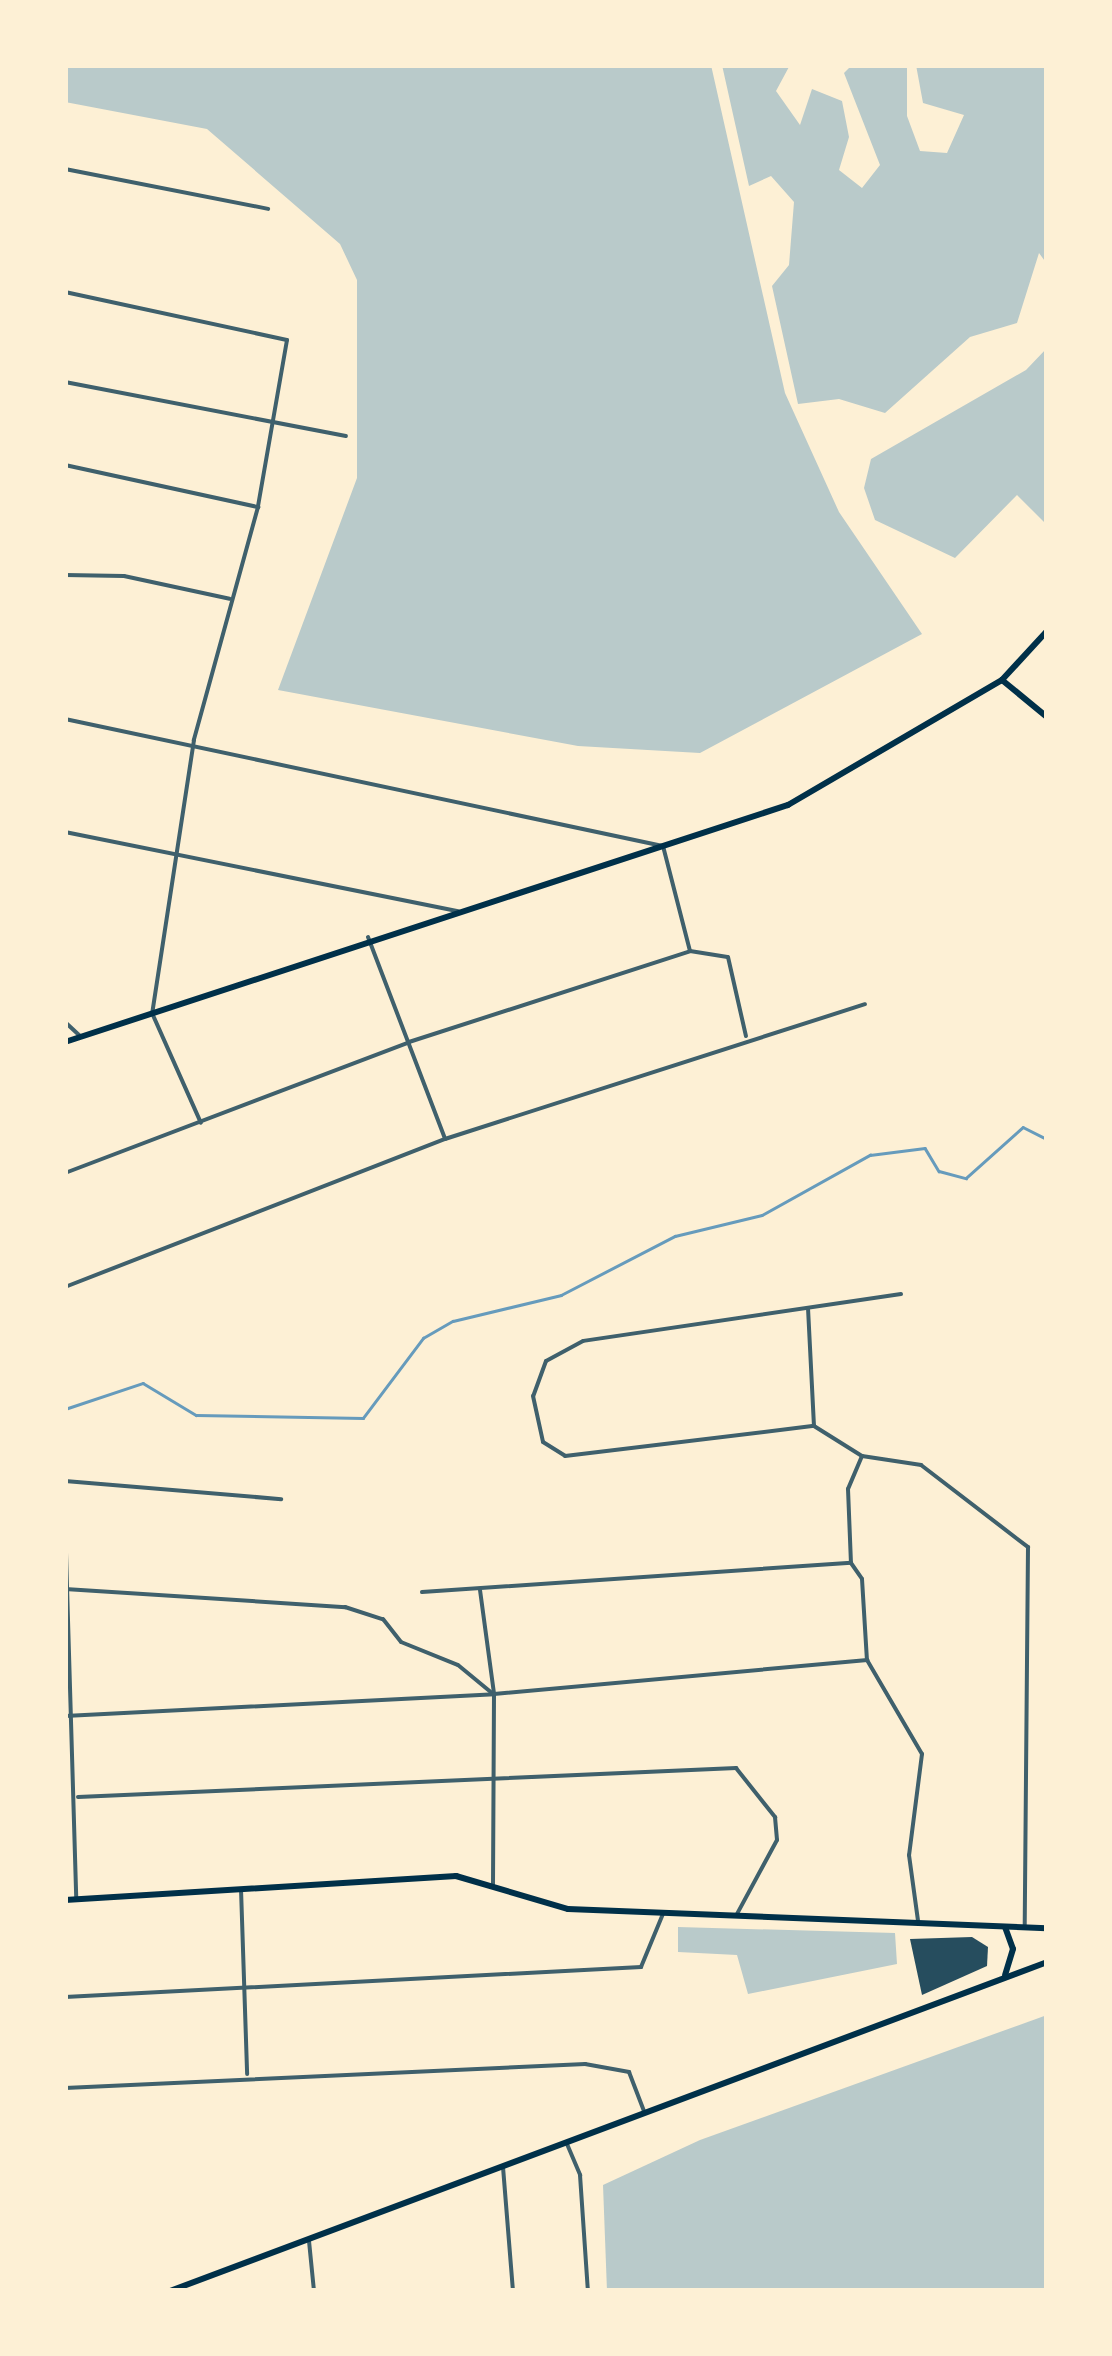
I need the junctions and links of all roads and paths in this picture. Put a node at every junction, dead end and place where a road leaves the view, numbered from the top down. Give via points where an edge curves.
1 (65, 169) edge
2 (268, 208) dead end
3 (65, 292) edge
4 (65, 382) edge
5 (272, 428) junction
6 (346, 436) dead end
7 (65, 465) edge
8 (258, 507) junction
9 (65, 575) edge
10 (230, 599) junction
11 (1047, 631) edge
12 (1002, 680) junction
13 (1047, 717) edge
14 (65, 719) edge
15 (194, 740) junction
16 (65, 832) edge
17 (663, 846) junction
18 (175, 856) junction
19 (462, 912) junction
20 (368, 937) junction
21 (690, 951) junction
22 (865, 1004) dead end
23 (152, 1013) junction
24 (65, 1022) edge
25 (80, 1036) junction
26 (746, 1036) junction
27 (65, 1042) edge
28 (408, 1042) junction
29 (202, 1122) junction
30 (445, 1139) junction
31 (65, 1173) edge
32 (65, 1287) edge
33 (900, 1294) dead end
34 (808, 1308) junction
35 (814, 1426) junction
36 (862, 1456) junction
37 (65, 1481) edge
38 (281, 1499) dead end
39 (65, 1519) edge
40 (851, 1563) junction
41 (480, 1588) junction
42 (66, 1589) edge
43 (422, 1592) dead end
44 (867, 1660) junction
45 (494, 1694) junction
46 (74, 1715) junction
47 (65, 1716) edge
48 (490, 1778) junction
49 (78, 1797) junction
50 (492, 1884) junction
51 (241, 1889) junction
52 (76, 1899) junction
53 (65, 1900) edge
54 (664, 1914) junction
55 (736, 1917) junction
56 (918, 1926) junction
57 (1004, 1926) junction
58 (1025, 1927) junction
59 (1047, 1928) edge
60 (1047, 1962) edge
61 (1004, 1978) junction
62 (246, 1988) junction
63 (65, 1997) edge
64 (247, 2074) junction
65 (65, 2088) edge
66 (644, 2110) junction
67 (566, 2141) junction
68 (503, 2166) junction
69 (309, 2239) junction
70 (170, 2291) edge
71 (314, 2291) edge
72 (513, 2291) edge
73 (588, 2291) edge

1 - 2 street
3 - 5 street via 287,340
4 - 5 street
5 - 6 street
5 - 8 street
7 - 8 street
8 - 10 street
9 - 10 street via 124,576
10 - 15 street
11 - 12 main road
12 - 13 main road
12 - 17 main road via 828,788
14 - 15 street
15 - 17 street via 212,754
15 - 18 street
16 - 18 street
17 - 19 main road
17 - 21 street
18 - 19 street
18 - 23 street
19 - 20 main road
20 - 23 main road
20 - 28 street
21 - 26 street via 728,957
21 - 28 street
22 - 26 street
23 - 25 main road
23 - 29 street
24 - 25 street
25 - 27 main road
26 - 30 street
28 - 29 street
28 - 30 street
29 - 31 street
30 - 32 street
33 - 34 street
34 - 35 street
34 - 35 street via 561,1349 534,1396 543,1442 564,1456
35 - 36 street
36 - 40 street via 848,1490
36 - 58 street via 921,1465 1028,1547
37 - 38 street
39 - 42 street
40 - 41 street
40 - 44 street via 862,1580
41 - 43 street
41 - 45 street
42 - 45 street via 344,1607 383,1619 401,1642 458,1665
42 - 46 street
44 - 45 street
44 - 56 street via 922,1754 909,1855
45 - 46 street
45 - 48 street
46 - 47 street
46 - 49 street
48 - 49 street
48 - 50 street
48 - 55 street via 736,1768 775,1817 777,1840
49 - 52 street
50 - 51 main road via 456,1876
50 - 54 main road via 568,1909
51 - 52 main road
51 - 62 street
52 - 53 main road
54 - 55 main road
54 - 62 street via 641,1967
55 - 56 main road
56 - 57 main road
57 - 58 main road
57 - 61 main road via 1013,1949
58 - 59 main road
60 - 61 main road
61 - 66 main road
62 - 63 street
62 - 64 street
64 - 65 street
64 - 66 street via 585,2064 630,2072
66 - 67 main road
67 - 68 main road
67 - 73 street via 580,2174
68 - 69 main road
68 - 72 street
69 - 70 main road
69 - 71 street

